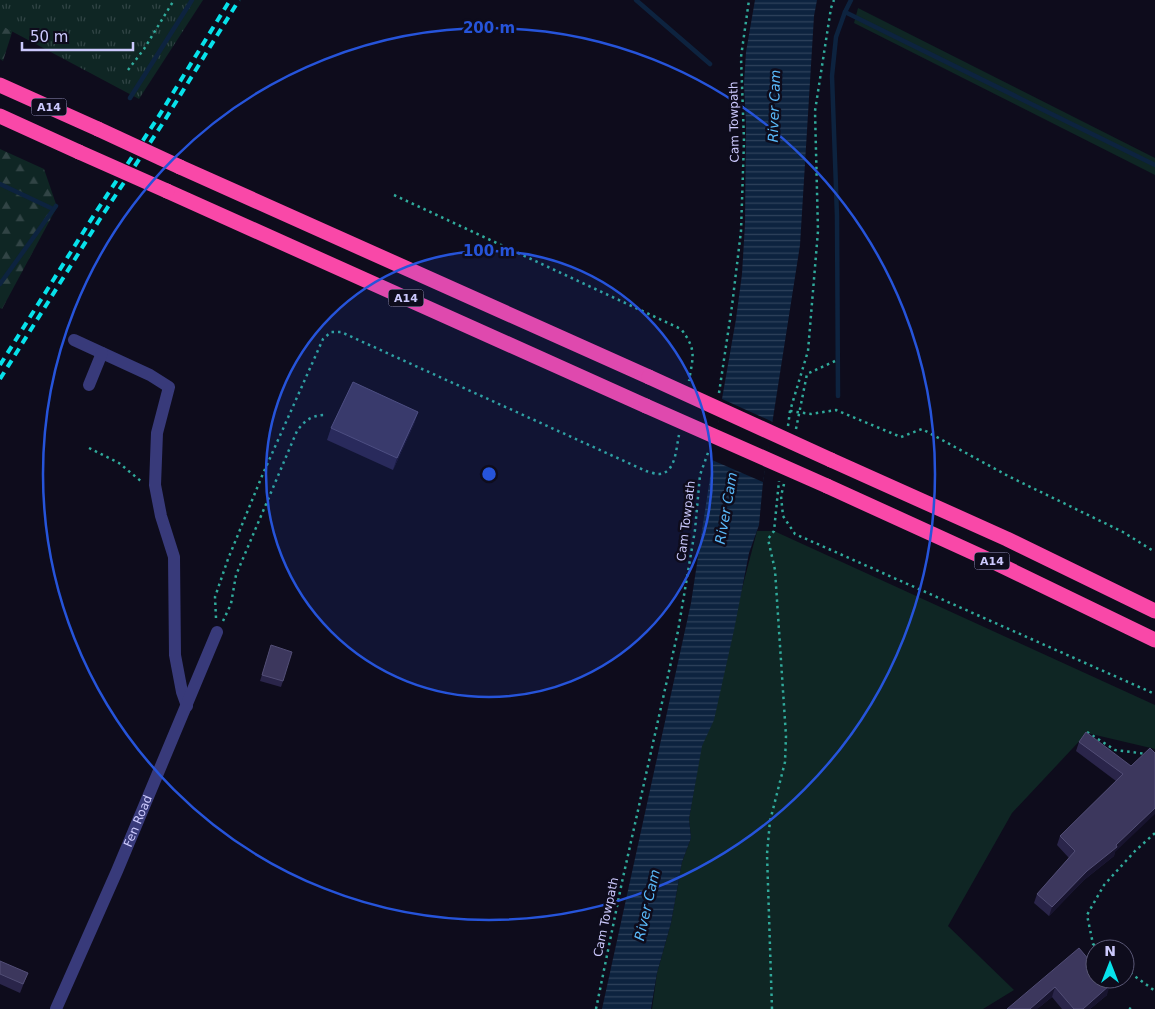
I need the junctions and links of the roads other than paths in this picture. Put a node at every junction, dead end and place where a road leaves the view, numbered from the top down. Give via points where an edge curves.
1 (0, 85) edge
2 (0, 116) edge
3 (74, 340) dead end
4 (102, 353) junction
5 (89, 385) dead end
6 (1152, 608) edge
7 (217, 632) road end
8 (1155, 640) edge
9 (187, 706) junction
10 (56, 1009) edge

1 - 6 highway, A14, bridge via 1007,539
2 - 8 highway, A14, bridge via 827,486
3 - 4 street
4 - 5 street
4 - 9 street via 169,387 157,433 155,485 174,557 175,655
7 - 9 street, Fen Road
9 - 10 street, Fen Road

